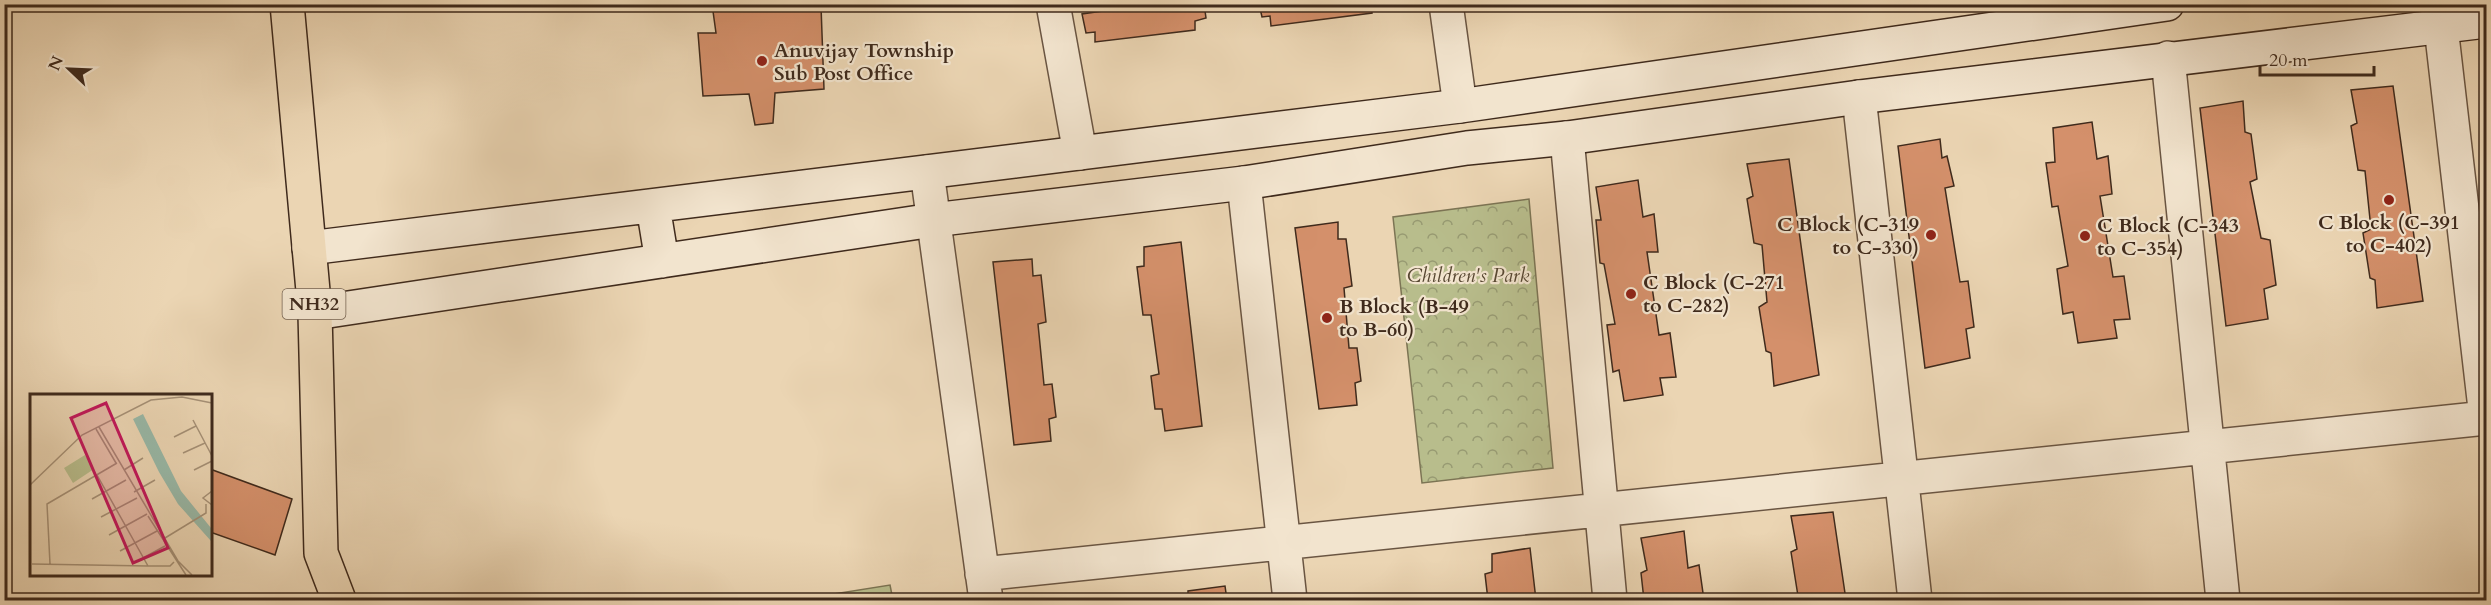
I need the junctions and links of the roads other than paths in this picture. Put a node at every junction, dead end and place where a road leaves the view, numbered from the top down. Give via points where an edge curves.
1 (288, 4) edge
2 (1053, 4) edge
3 (1446, 4) edge
4 (2167, 4) edge
5 (2487, 21) edge
6 (2441, 27) junction
7 (2168, 58) junction
8 (1859, 97) junction
9 (1460, 106) junction
10 (1568, 138) junction
11 (1467, 148) junction
12 (1080, 153) junction
13 (927, 172) junction
14 (1244, 183) junction
15 (653, 206) junction
16 (933, 219) junction
17 (309, 248) junction
18 (662, 261) junction
19 (315, 313) junction
20 (2487, 418) edge
21 (2207, 447) junction
22 (1902, 479) junction
23 (1602, 510) junction
24 (1284, 543) junction
25 (984, 587) edge
26 (339, 600) edge
27 (1290, 600) edge
28 (1610, 600) edge
29 (1915, 600) edge
30 (2223, 600) edge

1 - 17 highway, NH32
2 - 12 street
3 - 9 street
4 - 9 street
5 - 6 street
6 - 7 street
6 - 20 street
7 - 8 street
7 - 21 street
8 - 10 street
8 - 22 street
9 - 11 street
9 - 12 street
10 - 11 street
10 - 23 street
11 - 14 street
12 - 13 street
13 - 15 street
13 - 16 street
14 - 16 street
14 - 24 street
15 - 17 street
15 - 18 street
16 - 18 street
16 - 25 street
17 - 19 highway, NH32
18 - 19 street
19 - 26 highway, NH32 via 321,553
20 - 21 street
21 - 22 street
21 - 30 street
22 - 23 street
22 - 29 street
23 - 24 street
23 - 28 street
24 - 25 street
24 - 27 street

